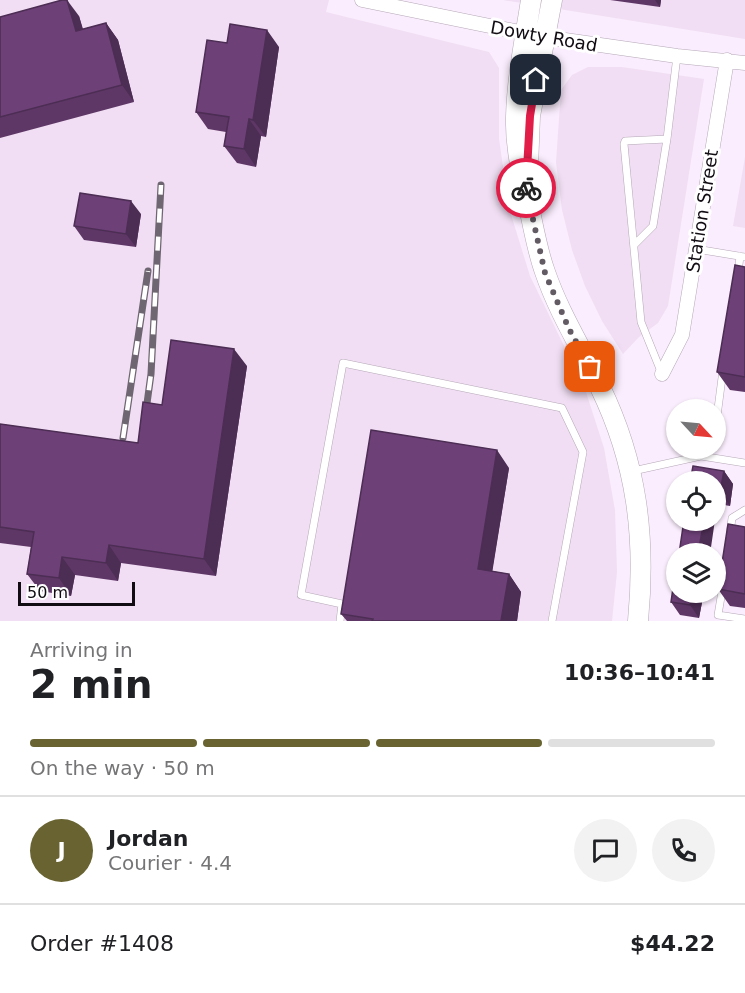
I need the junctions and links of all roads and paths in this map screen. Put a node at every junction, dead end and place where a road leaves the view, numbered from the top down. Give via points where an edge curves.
1 (362, 0) edge
2 (531, 0) edge
3 (552, 0) edge
4 (380, 2) edge
5 (535, 36) junction
6 (677, 56) junction
7 (727, 60) junction
8 (745, 63) edge
9 (667, 139) junction
10 (634, 245) junction
11 (696, 249) junction
12 (743, 257) edge
13 (737, 279) edge
14 (725, 358) edge
15 (662, 374) joint
16 (719, 399) edge
17 (687, 459) edge
18 (722, 459) edge
19 (745, 463) edge
20 (630, 471) junction
21 (745, 510) edge
22 (729, 539) edge
23 (720, 603) edge
24 (745, 619) edge
25 (340, 621) edge
26 (552, 621) edge
27 (638, 621) edge

1 - 4 street, Dowty Road
2 - 5 street
3 - 5 street
4 - 5 street, Dowty Road
5 - 6 street, Dowty Road
5 - 20 street via 516,117 516,152 545,273 616,422
6 - 7 street, Dowty Road
6 - 9 lane
7 - 8 street
7 - 11 street, Station Street
9 - 10 lane via 653,226
9 - 10 lane via 624,144
10 - 15 lane via 641,322
11 - 12 lane
11 - 15 street, Station Street via 682,335
12 - 13 lane
14 - 16 lane
17 - 20 lane
18 - 19 lane
20 - 27 street via 641,541
21 - 22 lane via 732,518
23 - 24 lane via 718,615
25 - 26 lane via 342,604 301,596 343,363 562,408 583,452

